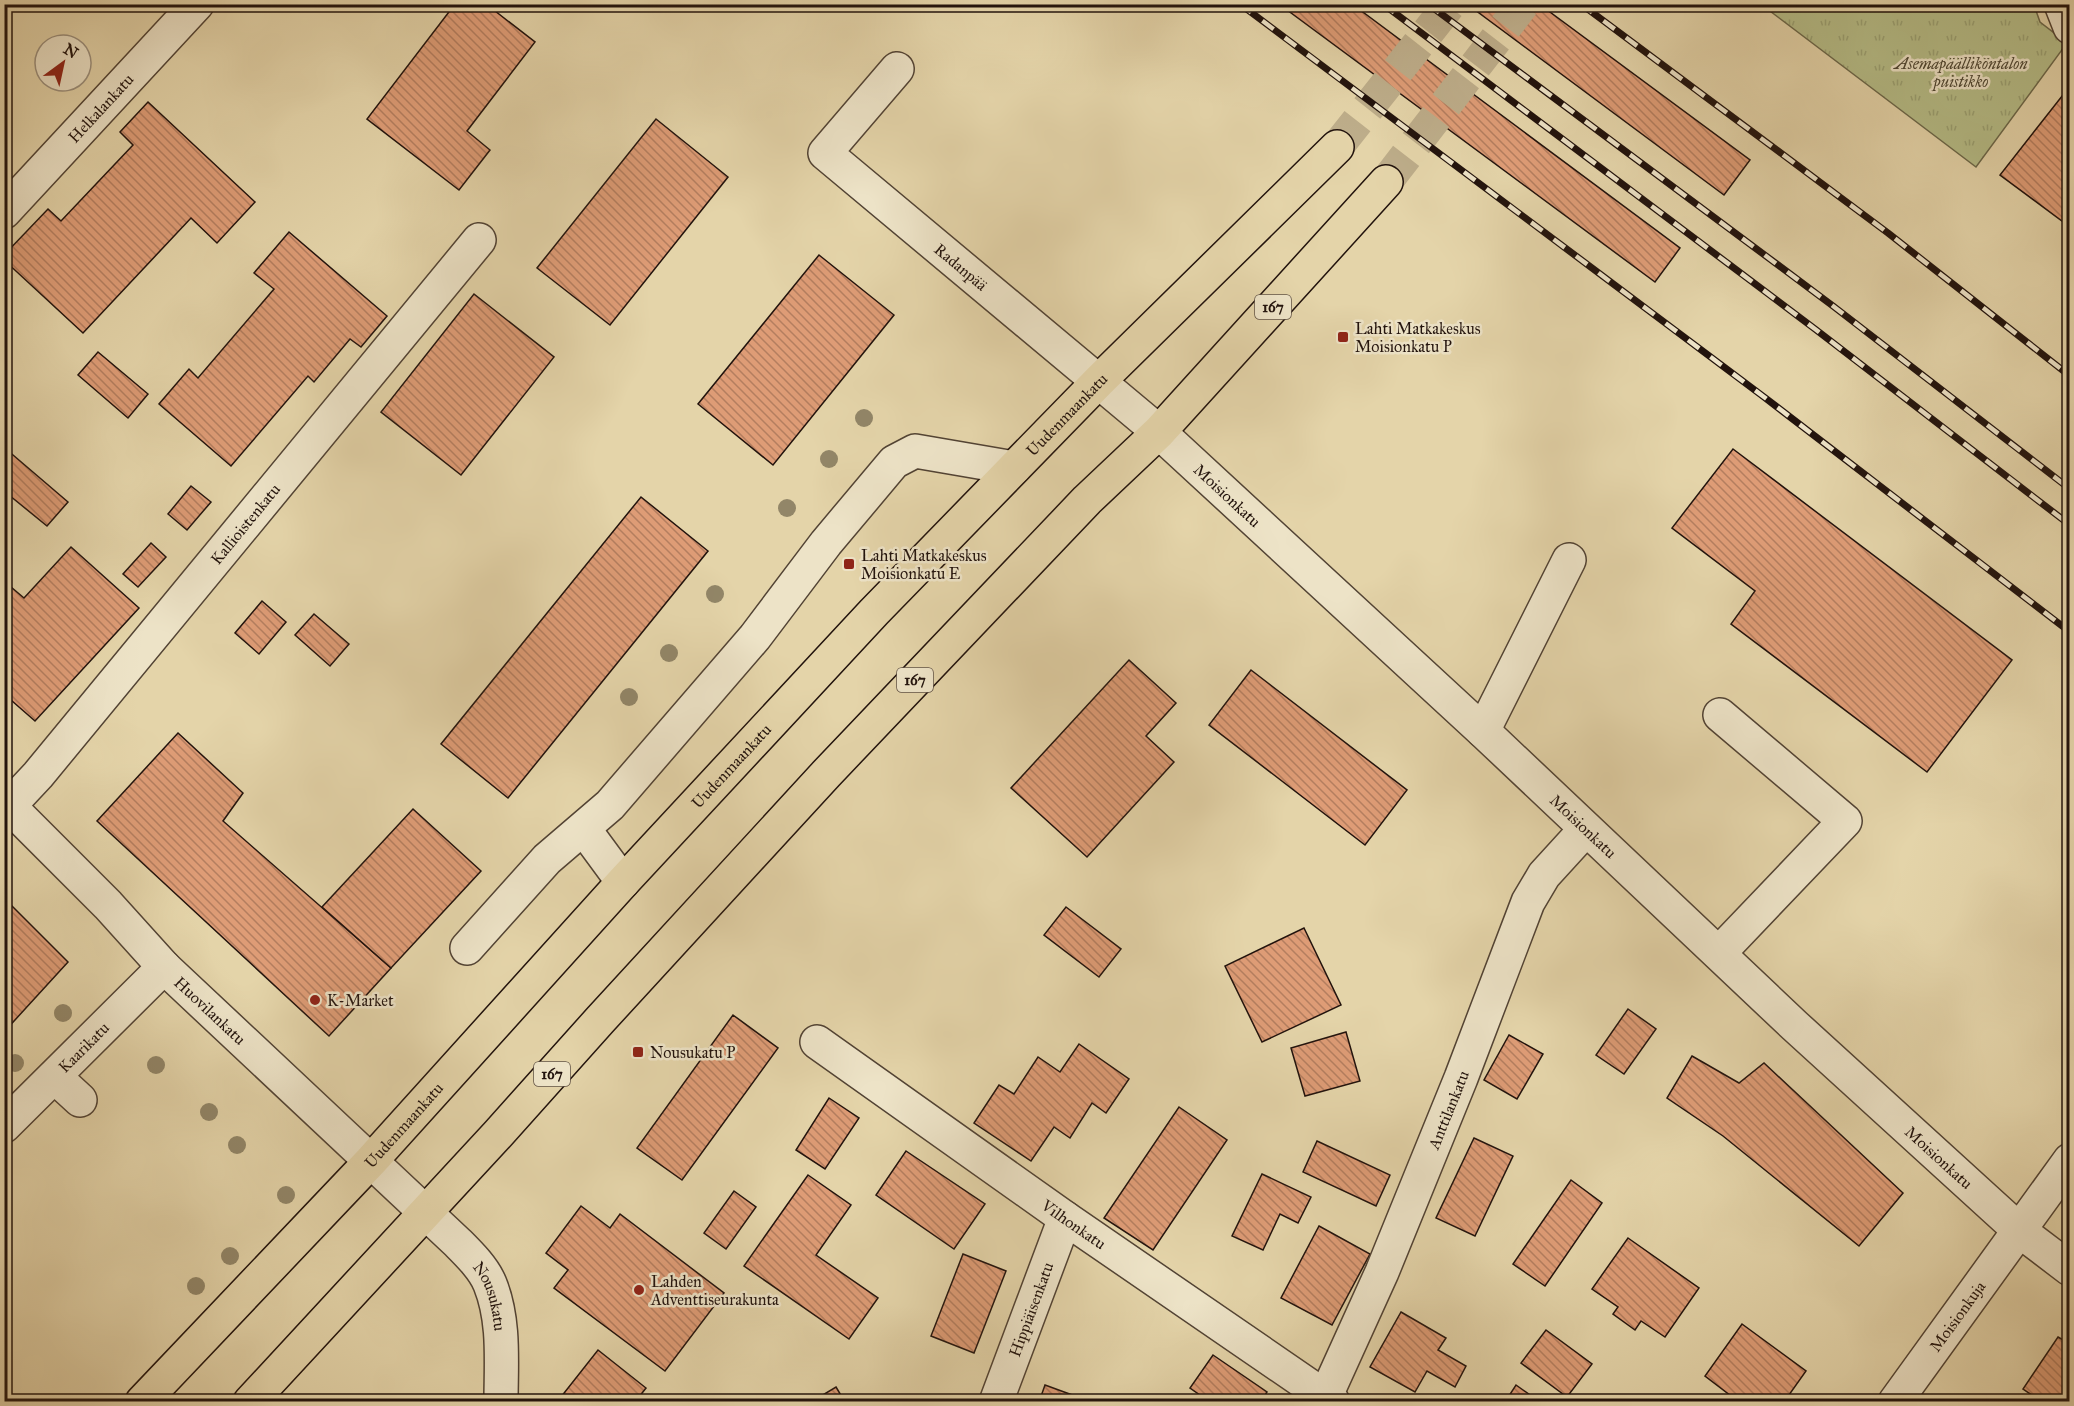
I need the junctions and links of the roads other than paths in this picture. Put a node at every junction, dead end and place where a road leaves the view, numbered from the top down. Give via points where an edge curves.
1 (197, 4) edge
2 (897, 69) dead end
3 (1337, 147) tunnel mouth
4 (1386, 182) tunnel mouth
5 (4, 212) edge
6 (479, 240) dead end
7 (1099, 381) junction
8 (1159, 432) junction
9 (1014, 468) junction
10 (1569, 560) dead end
11 (1720, 715) dead end
12 (1483, 731) junction
13 (7, 803) edge
14 (584, 829) junction
15 (1586, 829) junction
16 (623, 882) junction
17 (467, 948) dead end
18 (1719, 953) junction
19 (164, 967) junction
20 (817, 1042) dead end
21 (55, 1077) junction
22 (80, 1100) dead end
23 (4, 1126) edge
24 (2070, 1160) edge
25 (371, 1161) junction
26 (425, 1212) junction
27 (1065, 1218) junction
28 (2020, 1232) junction
29 (2070, 1269) edge
30 (1327, 1399) edge
31 (142, 1401) edge
32 (250, 1401) edge
33 (501, 1401) edge
34 (996, 1401) edge
35 (1895, 1401) edge

1 - 5 street, Helkalankatu
2 - 7 street, Radanpää via 825,153
3 - 7 main road, Uudenmaankatu
4 - 8 main road, 167
6 - 13 street, Kallioistenkatu via 38,775
7 - 8 street, Moisionkatu
7 - 9 main road, Uudenmaankatu
8 - 12 street, Moisionkatu
8 - 26 main road, 167 via 1087,500 825,774
9 - 14 street via 915,452 894,462 755,637 610,805
9 - 16 main road, Uudenmaankatu
10 - 12 street
11 - 18 street via 1845,821
12 - 15 street, Moisionkatu
13 - 19 street, Huovilankatu
14 - 16 street
14 - 17 street via 547,859
15 - 18 street, Moisionkatu
15 - 30 street, Anttilankatu via 1544,875 1528,902 1461,1078
16 - 25 main road, Uudenmaankatu
18 - 28 street, Moisionkatu
19 - 21 street, Kaarikatu
19 - 25 street, Huovilankatu
20 - 27 street, Vilhonkatu
21 - 22 street
21 - 23 street, Kaarikatu
24 - 28 street, Moisionkuja
25 - 26 street, Huovilankatu
25 - 31 main road, Uudenmaankatu
26 - 32 main road, 167
26 - 33 street, Nousukatu via 475,1261 490,1284 501,1327
27 - 30 street, Vilhonkatu
27 - 34 street, Hippiäisenkatu
28 - 29 street, Moisionkatu
28 - 35 street, Moisionkuja

